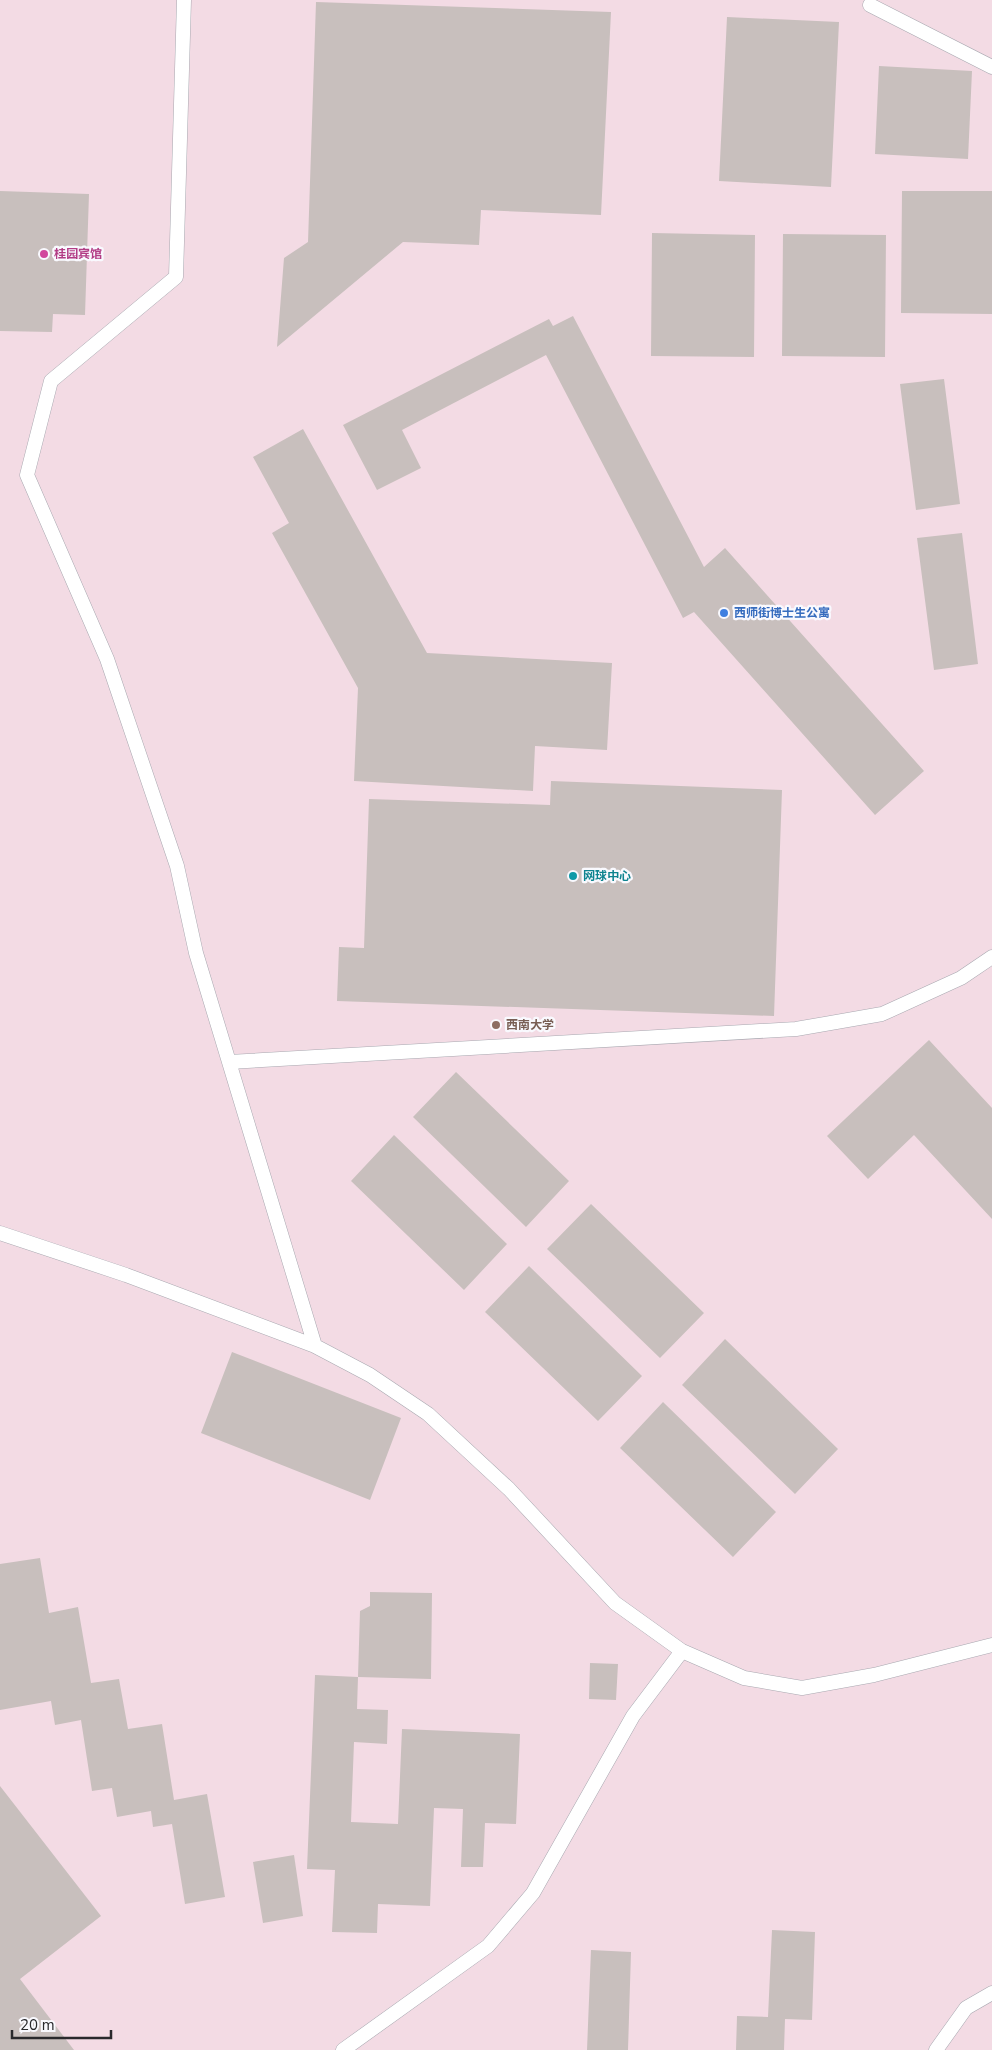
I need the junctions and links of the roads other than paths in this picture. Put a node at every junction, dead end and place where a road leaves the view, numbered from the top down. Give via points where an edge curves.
1 (184, 0) edge
2 (870, 5) dead end
3 (992, 68) edge
4 (992, 958) edge
5 (229, 1062) junction
6 (0, 1233) edge
7 (315, 1346) junction
8 (992, 1645) edge
9 (682, 1651) junction
10 (992, 1992) edge
11 (343, 2050) edge
12 (936, 2050) edge

1 - 5 lane via 176,277 51,381 27,475 107,659 177,866 196,952
2 - 3 lane
4 - 5 lane via 961,978 882,1014 796,1030
5 - 7 lane
6 - 7 lane via 126,1275
7 - 9 lane via 370,1374 428,1414 509,1489 615,1604
8 - 9 lane via 802,1688 744,1678
9 - 11 lane via 633,1716 533,1893 488,1946
10 - 12 lane via 966,2008

